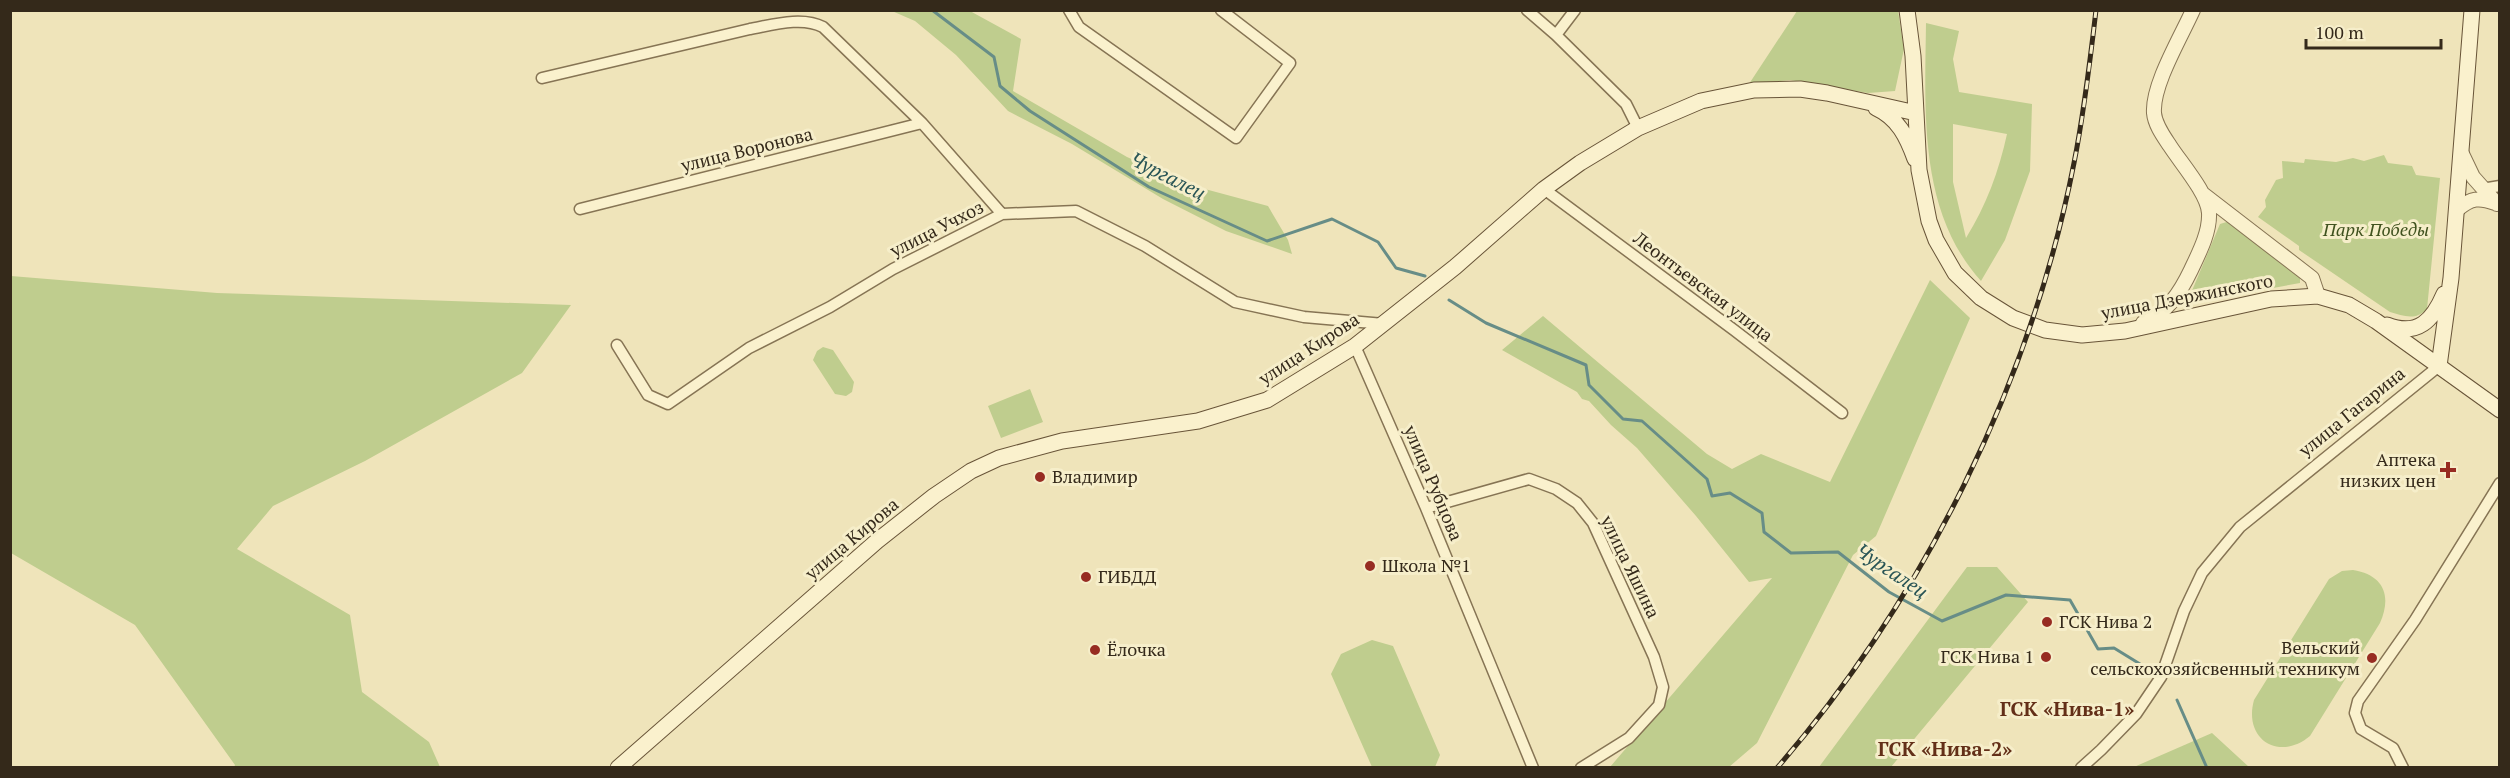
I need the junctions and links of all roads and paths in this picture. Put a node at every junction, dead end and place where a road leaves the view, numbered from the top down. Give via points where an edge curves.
1 (1069, 10) edge
2 (1221, 10) edge
3 (1527, 10) edge
4 (1575, 10) edge
5 (1907, 10) edge
6 (2193, 10) edge
7 (2472, 10) edge
8 (1556, 35) junction
9 (542, 78) dead end
10 (1914, 81) junction
11 (1858, 100) junction
12 (1884, 106) junction
13 (1916, 113) junction
14 (922, 123) junction
15 (1638, 128) junction
16 (2462, 154) junction
17 (1919, 170) junction
18 (2499, 186) edge
19 (1544, 189) junction
20 (2482, 189) junction
21 (2201, 192) junction
22 (2499, 204) edge
23 (580, 209) dead end
24 (2458, 209) junction
25 (1002, 214) junction
26 (2451, 278) junction
27 (2318, 296) junction
28 (2376, 321) junction
29 (1384, 324) junction
30 (2125, 331) junction
31 (2443, 334) junction
32 (617, 345) dead end
33 (1355, 346) junction
34 (2418, 351) junction
35 (2439, 366) junction
36 (2499, 410) edge
37 (1842, 414) dead end
38 (2499, 483) edge
39 (1426, 508) junction
40 (618, 768) edge
41 (1533, 768) edge
42 (1581, 768) edge
43 (2081, 768) edge
44 (2403, 768) edge

1 - 2 street via 1079,27 1236,138 1290,63
3 - 8 street
4 - 8 street
5 - 10 main road, улица Дзержинского
6 - 21 street via 2165,70 2154,114 2162,134
7 - 16 main road
8 - 15 street via 1626,104
9 - 14 street via 750,29 810,22 823,27
10 - 12 main road via 1905,100
10 - 13 main road, улица Дзержинского
11 - 12 main road, улица Кирова
11 - 15 main road, улица Кирова via 1800,89 1755,90 1701,101
11 - 17 main road via 1892,118 1902,129
12 - 13 main road, улица Кирова
13 - 17 main road, улица Дзержинского
14 - 23 street, улица Воронова
14 - 25 street
15 - 19 main road, улица Кирова
16 - 20 street
16 - 24 main road
17 - 30 main road, улица Дзержинского via 1936,240 1955,273 1981,298 2013,318 2045,330 2082,335
18 - 20 street
19 - 29 main road, улица Кирова
19 - 37 street, Леонтьевская улица
20 - 22 street
21 - 27 street via 2312,278
21 - 30 street via 2209,212 2207,231 2185,281 2159,316
22 - 24 street via 2482,198 2469,200
24 - 26 main road
25 - 29 street, улица Учхоз via 1076,212 1145,246 1235,302 1304,316
25 - 32 street, улица Учхоз via 749,348 668,404 648,395
26 - 28 main road via 2436,313 2424,324 2410,329
26 - 31 main road
27 - 28 main road, улица Дзержинского via 2349,305
27 - 30 main road, улица Дзержинского via 2271,299
28 - 34 main road, улица Дзержинского
29 - 33 main road, улица Кирова
31 - 34 main road via 2437,345
31 - 35 main road
33 - 39 street, улица Рубцова
33 - 40 main road, улица Кирова via 1267,400 1241,409 1198,421 1062,441 999,458 971,471 877,542
34 - 35 main road, улица Дзержинского
35 - 36 main road, улица Дзержинского
35 - 43 street, улица Гагарина via 2240,527 2202,573 2160,677 2136,714
38 - 44 street via 2415,620 2358,701 2355,712 2361,729 2393,748
39 - 41 street, улица Рубцова
39 - 42 street, улица Яшина via 1529,478 1577,503 1593,523 1654,657 1663,687 1659,705 1629,738

